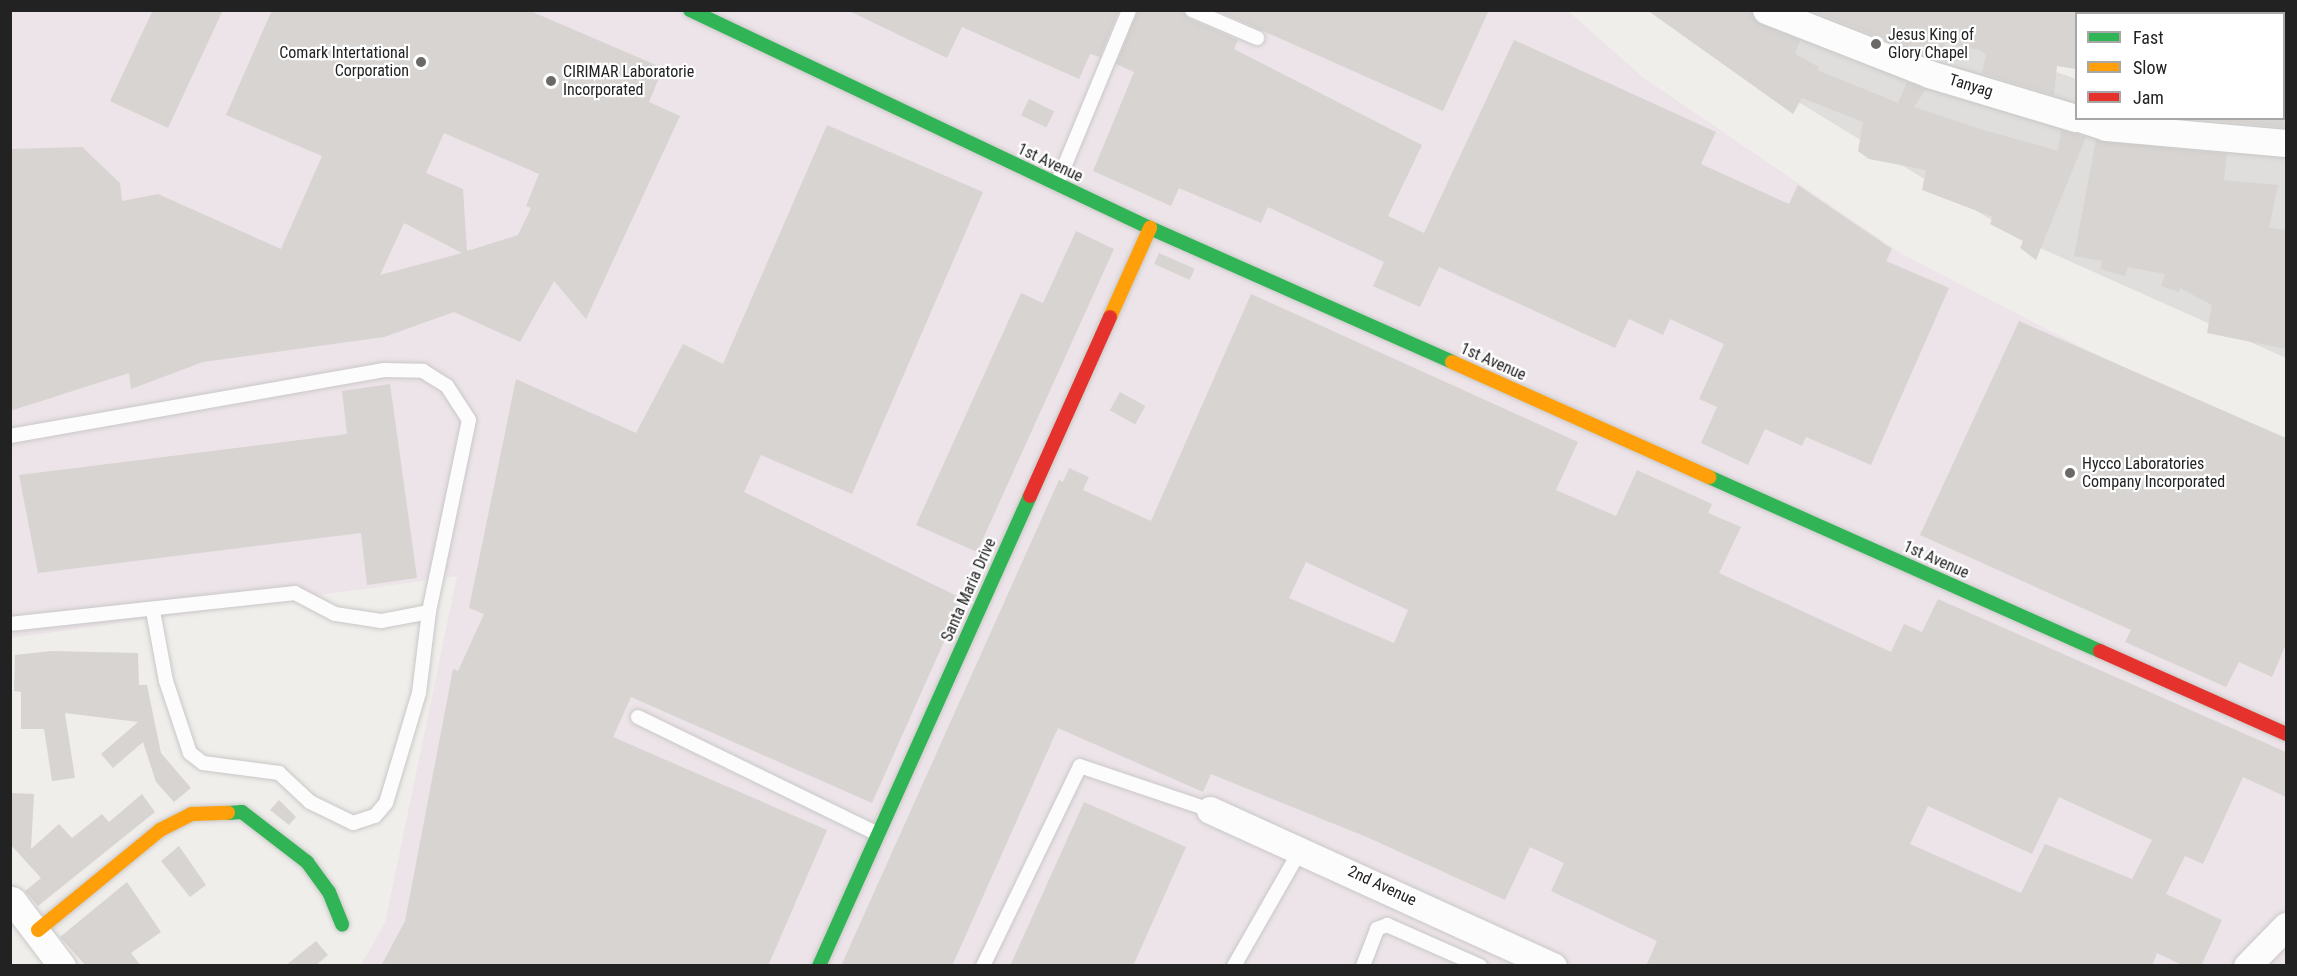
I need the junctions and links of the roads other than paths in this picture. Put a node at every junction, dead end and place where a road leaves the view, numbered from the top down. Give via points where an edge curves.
1 (690, 10) edge
2 (1129, 10) edge
3 (1191, 10) edge
4 (1766, 10) edge
5 (735, 20) edge
6 (1257, 38) dead end
7 (2075, 117) edge
8 (2084, 120) edge
9 (2286, 143) edge
10 (1057, 184) junction
11 (1150, 228) junction
12 (10, 436) edge
13 (153, 612) junction
14 (429, 612) junction
15 (10, 624) edge
16 (638, 717) dead end
17 (2286, 734) edge
18 (1210, 810) joint
19 (878, 834) junction
20 (1301, 849) junction
21 (11, 893) edge
22 (342, 924) dead end
23 (2286, 926) edge
24 (38, 930) junction
25 (62, 966) edge
26 (819, 966) edge
27 (983, 966) edge
28 (1234, 966) edge
29 (1363, 966) edge
30 (1480, 966) edge
31 (1553, 966) edge
32 (2247, 966) edge

1 - 5 street, 1st Avenue
2 - 10 lane
3 - 6 lane
4 - 7 street, Tanyag via 1929,74
5 - 10 street, 1st Avenue
8 - 9 street, Tanyag via 2106,127
10 - 11 street, 1st Avenue
11 - 17 street, 1st Avenue
11 - 19 street, Santa Maria Drive
12 - 14 lane via 248,396 355,373 423,371 447,386 469,420
13 - 14 lane via 295,593 346,616 381,621
13 - 14 lane via 166,681 190,753 203,763 279,773 310,802 353,823 375,816 386,804 419,693
13 - 15 lane
16 - 19 lane
18 - 20 street, 2nd Avenue
18 - 27 lane via 1080,766
19 - 26 street, Santa Maria Drive
20 - 28 lane
20 - 31 street, 2nd Avenue
21 - 24 street
22 - 24 street via 329,892 307,862 242,812 192,814 160,830
23 - 32 street
24 - 25 street
29 - 30 lane via 1377,929 1387,924

